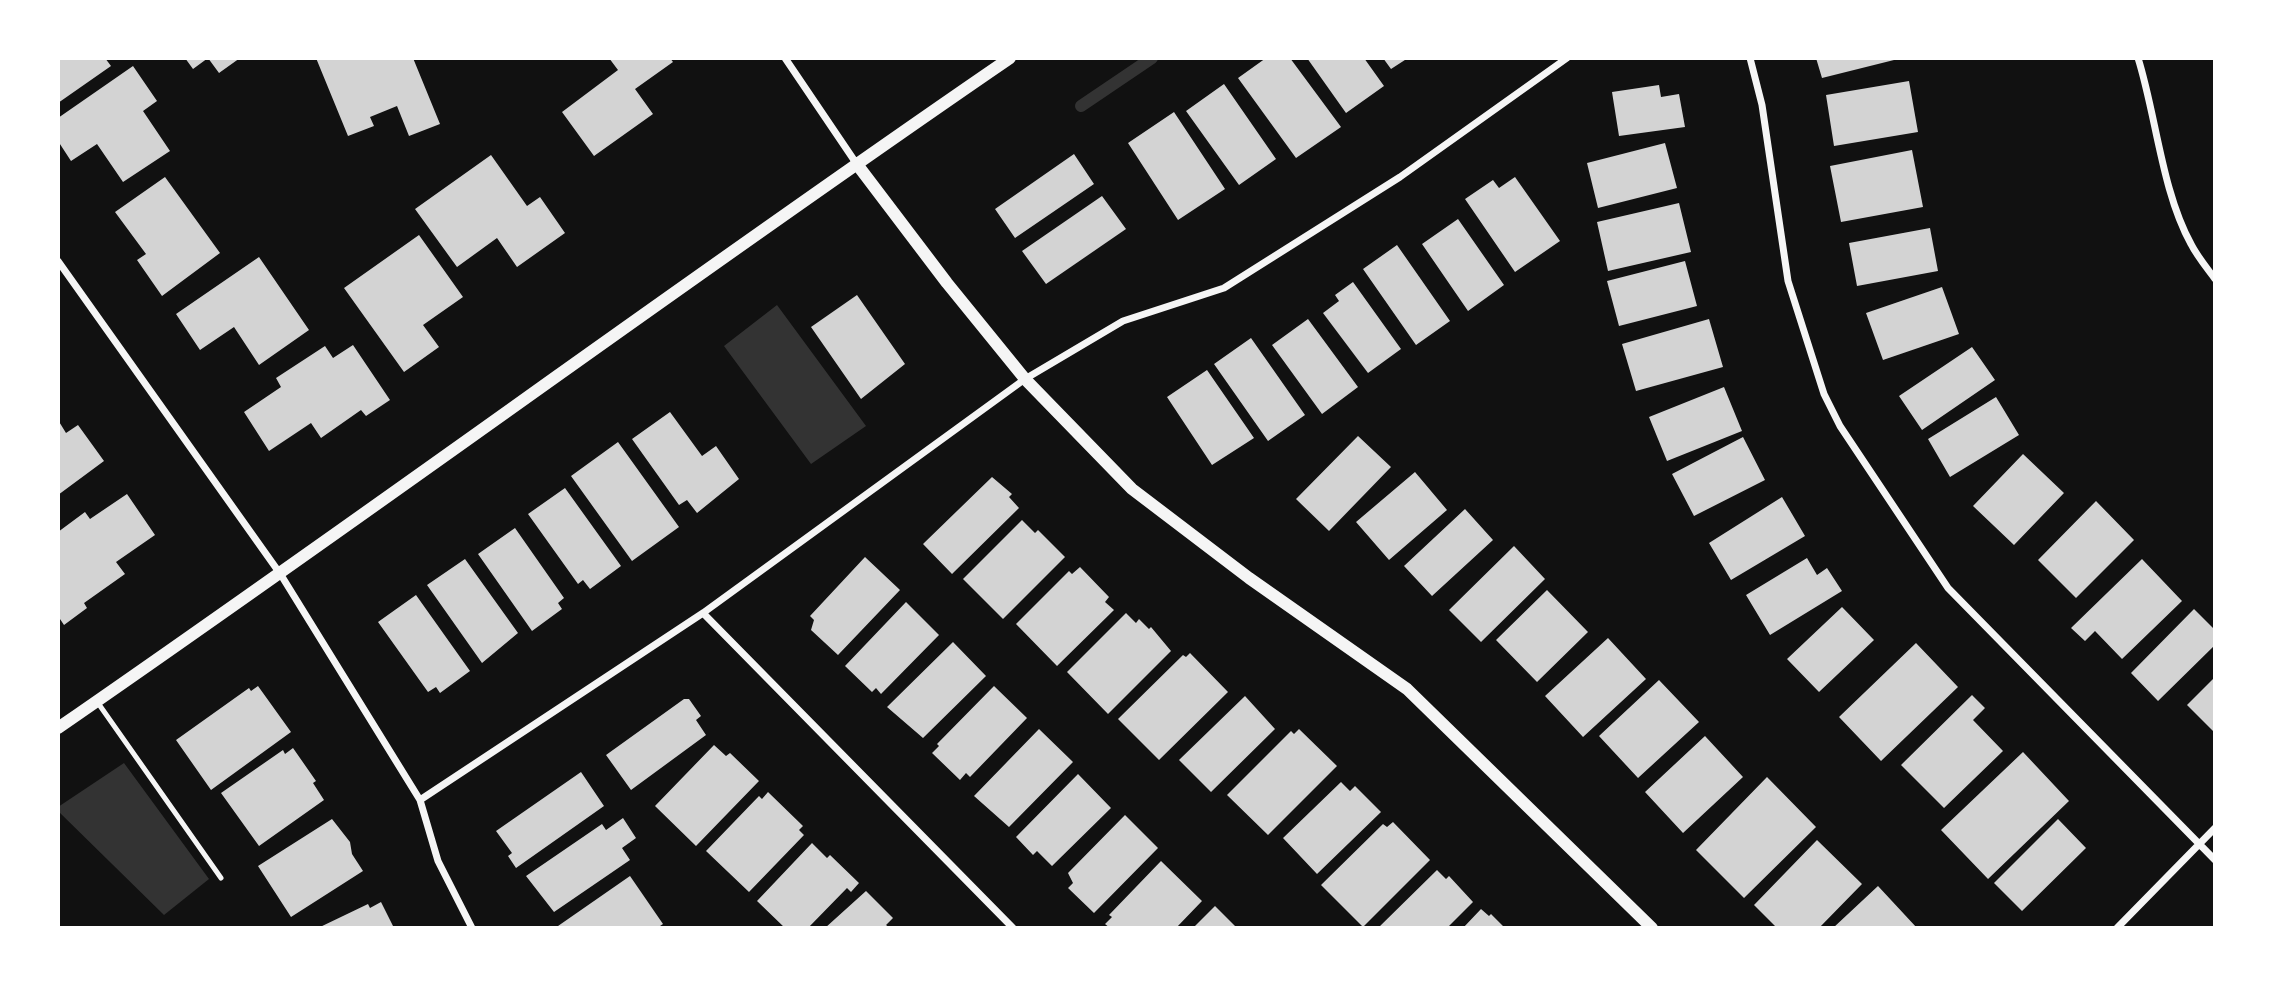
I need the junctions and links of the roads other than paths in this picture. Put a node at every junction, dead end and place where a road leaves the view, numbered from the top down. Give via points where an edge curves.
1 (785, 58) edge
2 (1010, 58) edge
3 (1567, 58) edge
4 (1750, 58) edge
5 (2138, 58) edge
6 (856, 163) junction
7 (58, 261) edge
8 (2215, 279) edge
9 (1025, 379) junction
10 (281, 575) junction
11 (703, 613) junction
12 (97, 701) junction
13 (58, 728) edge
14 (420, 800) junction
15 (2215, 828) edge
16 (2199, 844) junction
17 (2215, 860) edge
18 (221, 878) dead end
19 (472, 928) edge
20 (1013, 928) edge
21 (1652, 928) edge
22 (2117, 928) edge

1 - 6 street
2 - 6 street
3 - 9 street via 1400,177 1224,288 1123,321
4 - 16 street via 1762,105 1788,281 1824,394 1840,426 1948,588
5 - 8 street via 2163,164 2190,243
6 - 9 street
6 - 10 street
7 - 10 street
9 - 11 street
9 - 21 street via 1132,489 1407,689
10 - 12 street
10 - 14 street
11 - 14 street
11 - 20 street
12 - 13 street
12 - 18 lane
14 - 19 street via 438,861
15 - 16 street
16 - 17 street
16 - 22 street

